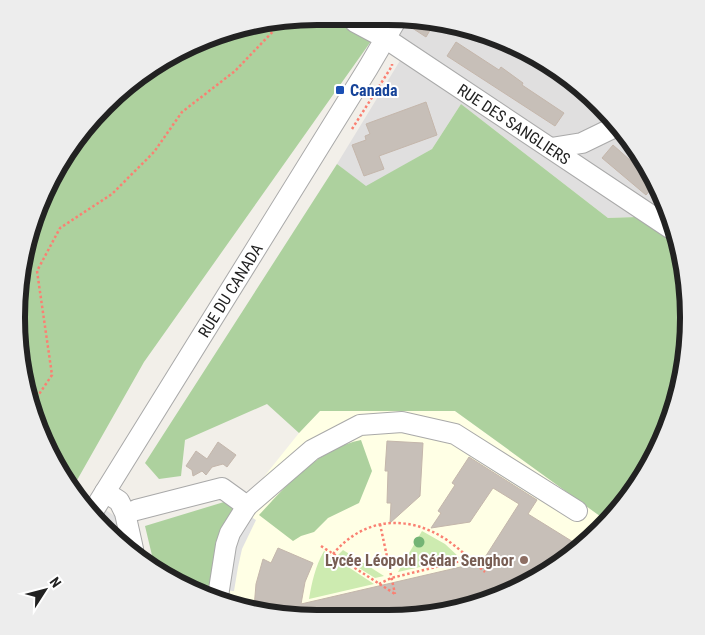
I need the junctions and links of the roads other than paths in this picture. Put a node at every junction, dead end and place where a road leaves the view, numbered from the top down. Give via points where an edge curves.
1 (369, 25) edge
2 (390, 30) edge
3 (611, 129) edge
4 (551, 148) junction
5 (664, 224) edge
6 (105, 492) junction
7 (247, 506) junction
8 (96, 507) edge
9 (136, 510) dead end
10 (577, 512) dead end
11 (132, 543) edge
12 (219, 592) edge

1 - 2 street, RUE DES SANGLIERS
2 - 4 street, RUE DES SANGLIERS
2 - 6 street, RUE DU CANADA
3 - 4 street via 582,144
4 - 5 street, RUE DES SANGLIERS
6 - 8 street, RUE DU CANADA
6 - 11 street via 119,501
7 - 9 street via 222,488
7 - 10 street via 312,450 360,425 402,422 455,434
7 - 12 street via 226,545

